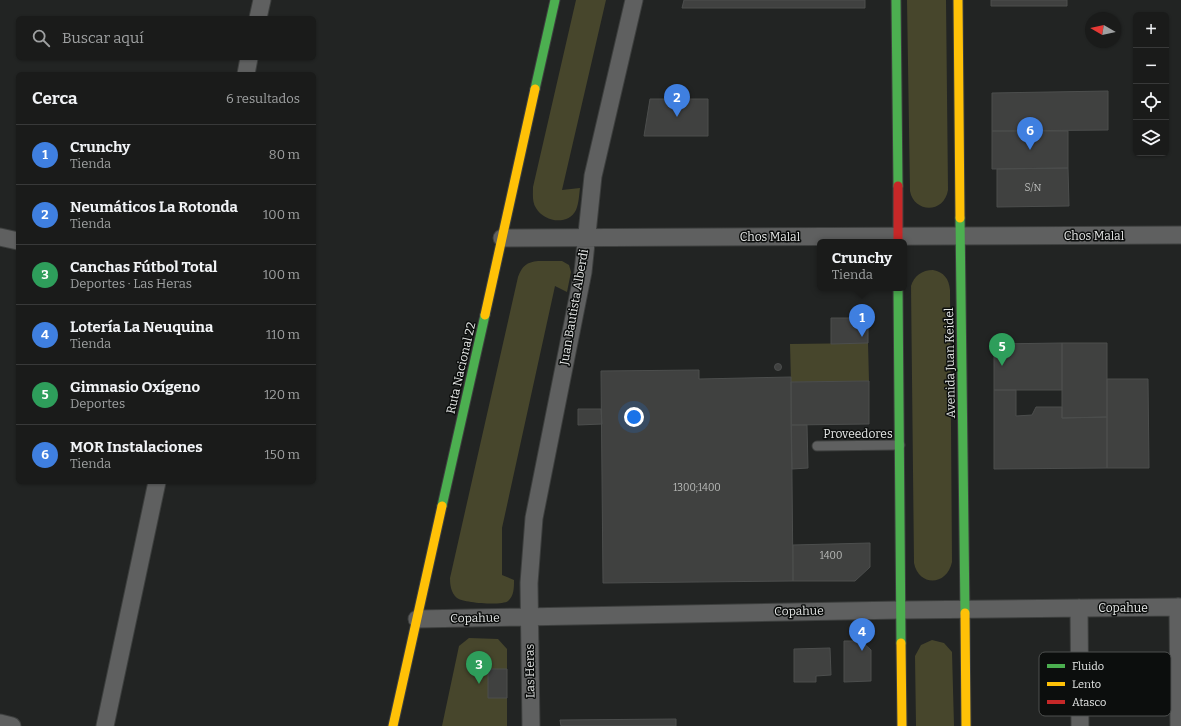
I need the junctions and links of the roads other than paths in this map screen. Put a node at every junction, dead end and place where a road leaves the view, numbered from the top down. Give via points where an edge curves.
1 (262, 0) edge
2 (556, 0) edge
3 (634, 0) edge
4 (896, 0) edge
5 (958, 0) edge
6 (258, 16) edge
7 (249, 60) edge
8 (246, 72) edge
9 (1181, 235) edge
10 (0, 237) edge
11 (961, 237) junction
12 (502, 238) junction
13 (586, 238) junction
14 (898, 239) edge
15 (16, 241) edge
16 (898, 291) edge
17 (817, 446) dead end
18 (900, 446) junction
19 (157, 484) edge
20 (1179, 607) edge
21 (1079, 608) junction
22 (965, 609) junction
23 (901, 610) junction
24 (530, 616) junction
25 (417, 619) junction
26 (1079, 652) edge
27 (1080, 716) edge
28 (0, 723) edge
29 (12, 726) edge
30 (104, 726) edge
31 (393, 726) edge
32 (531, 726) edge
33 (902, 726) edge
34 (966, 726) edge
35 (1080, 726) edge
36 (1179, 726) edge

1 - 6 street
2 - 12 main road, Ruta Nacional 22
3 - 13 street, Juan Bautista Alberdi via 593,176
4 - 14 main road
5 - 11 main road, Avenida Juan Keidel
7 - 8 street
9 - 11 street, Chos Malal
10 - 15 street
11 - 14 street, Chos Malal
11 - 22 main road, Avenida Juan Keidel
12 - 13 street, Chos Malal
12 - 25 main road, Ruta Nacional 22
13 - 14 street, Chos Malal
13 - 24 street, Juan Bautista Alberdi via 580,288 534,518 530,563
16 - 18 main road
17 - 18 lane, Proveedores
18 - 23 main road
19 - 30 street
20 - 21 street, Copahue
20 - 36 street
21 - 22 street, Copahue
21 - 26 street
22 - 23 street, Copahue
22 - 34 main road, Avenida Juan Keidel
23 - 24 street, Copahue
23 - 33 main road
24 - 25 street, Copahue
24 - 32 street, Las Heras
25 - 31 main road, Ruta Nacional 22
27 - 35 street
28 - 29 street

